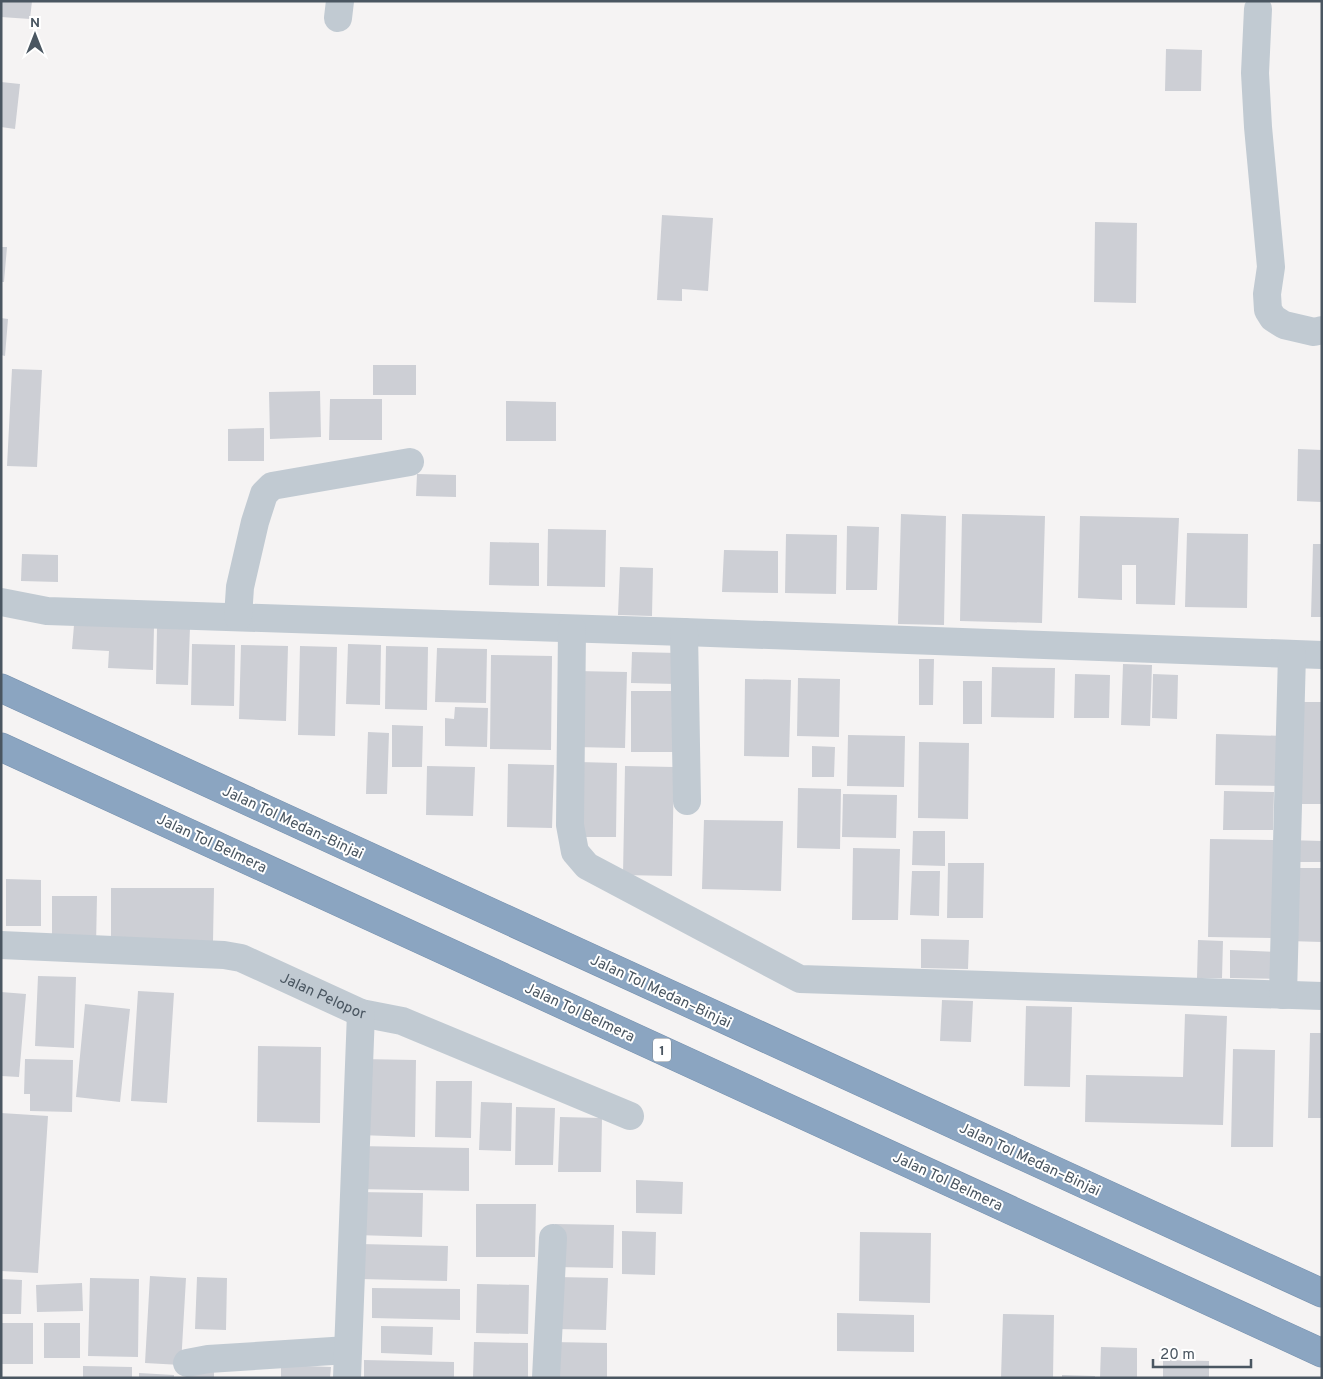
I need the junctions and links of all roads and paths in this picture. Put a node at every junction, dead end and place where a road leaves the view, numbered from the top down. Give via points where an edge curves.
1 (1258, 9) dead end
2 (1322, 330) edge
3 (410, 462) dead end
4 (1, 602) edge
5 (238, 618) junction
6 (572, 629) junction
7 (684, 632) junction
8 (1292, 654) junction
9 (1322, 655) edge
10 (1, 688) edge
11 (1, 746) edge
12 (687, 801) dead end
13 (1, 945) edge
14 (1283, 995) junction
15 (1322, 996) edge
16 (361, 1013) junction
17 (630, 1116) dead end
18 (553, 1238) dead end
19 (1322, 1293) edge
20 (348, 1350) junction
21 (1322, 1353) edge
22 (187, 1363) dead end
23 (347, 1378) edge
24 (546, 1378) edge

1 - 2 street via 1255,73 1271,267 1268,310 1284,325 1314,332
3 - 5 street via 272,486 264,494 255,522 240,587
4 - 5 street via 47,611
5 - 6 street
6 - 7 street
6 - 14 street via 570,825 575,852 587,866 796,978
7 - 8 street
7 - 12 street
8 - 9 street
8 - 14 street
10 - 19 highway, Jalan Tol Medan–Binjai
11 - 21 highway, Jalan Tol Belmera / 1
13 - 16 street, Jalan Pelopor via 241,958
14 - 15 street
16 - 17 street, Jalan Pelopor via 402,1021
16 - 20 street
18 - 24 street
20 - 22 street
20 - 23 street

